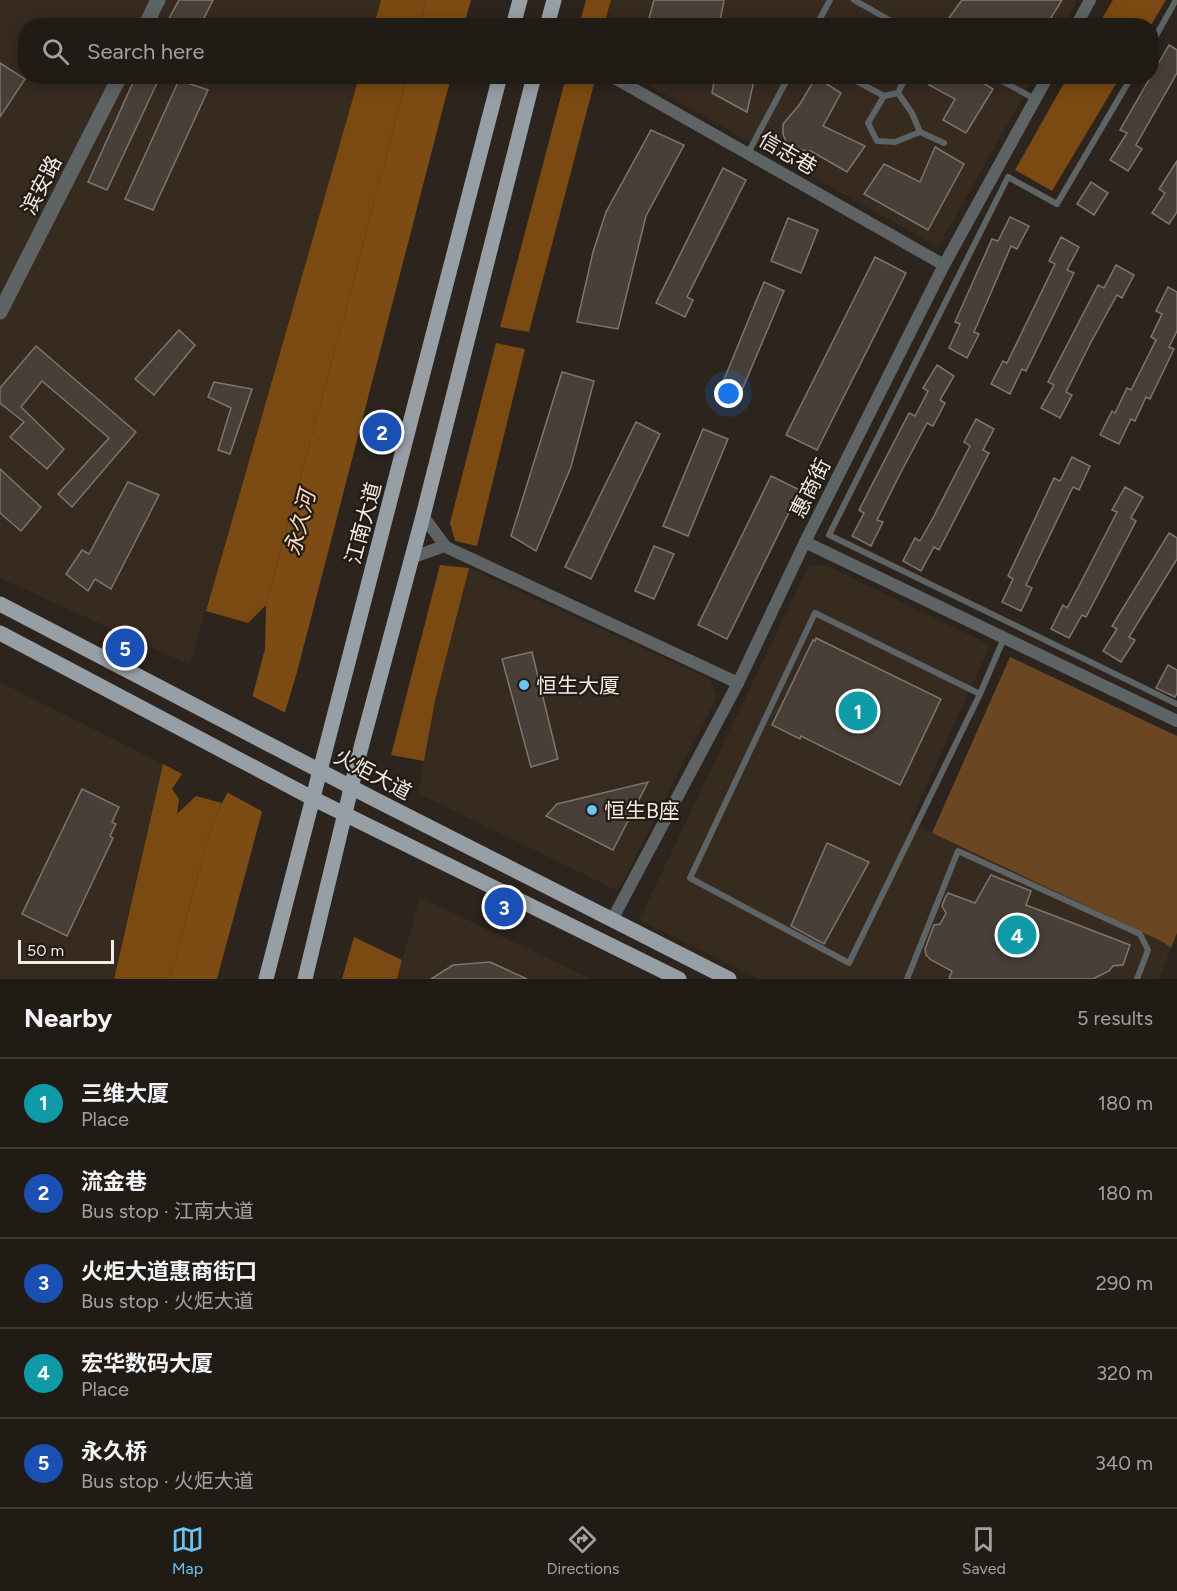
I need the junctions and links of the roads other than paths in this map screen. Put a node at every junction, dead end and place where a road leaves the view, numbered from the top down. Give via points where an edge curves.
1 (158, 0) edge
2 (520, 0) edge
3 (554, 0) edge
4 (830, 0) edge
5 (854, 0) edge
6 (1090, 0) edge
7 (1176, 0) edge
8 (149, 18) edge
9 (515, 18) edge
10 (550, 18) edge
11 (820, 18) edge
12 (886, 18) edge
13 (1080, 18) edge
14 (1159, 30) edge
15 (116, 84) edge
16 (498, 84) edge
17 (532, 84) edge
18 (625, 84) edge
19 (785, 84) edge
20 (862, 84) edge
21 (902, 84) edge
22 (1007, 84) edge
23 (1044, 84) edge
24 (1127, 84) edge
25 (898, 93) junction
26 (884, 96) junction
27 (1035, 100) junction
28 (920, 132) junction
29 (944, 143) dead end
30 (748, 153) junction
31 (945, 265) junction
32 (0, 312) edge
33 (423, 516) junction
34 (804, 542) junction
35 (444, 546) junction
36 (411, 558) junction
37 (0, 604) edge
38 (0, 633) edge
39 (1004, 637) junction
40 (738, 683) junction
41 (980, 694) junction
42 (1177, 704) edge
43 (1177, 721) edge
44 (321, 770) junction
45 (352, 787) junction
46 (312, 798) junction
47 (345, 814) junction
48 (612, 920) junction
49 (266, 979) edge
50 (305, 979) edge
51 (679, 979) edge
52 (729, 979) edge
53 (907, 979) edge
54 (1137, 979) edge

1 - 8 street
2 - 9 main road
3 - 10 main road
4 - 11 lane
5 - 12 lane
6 - 13 street
7 - 14 lane
15 - 32 street, 滨安路
16 - 44 main road, 江南大道
17 - 33 main road
18 - 30 street, 信志巷
19 - 30 lane
20 - 26 lane
21 - 25 lane
22 - 27 lane
23 - 27 street, 惠商街
24 - 42 lane via 1057,204 1008,177 830,535
25 - 26 lane
25 - 28 lane
26 - 28 lane via 868,123 877,141 895,142
27 - 31 street, 惠商街
28 - 29 lane
30 - 31 street, 信志巷
31 - 34 street, 惠商街
33 - 35 street
33 - 36 main road
34 - 39 street
34 - 40 street, 惠商街
35 - 36 street
35 - 40 street
36 - 45 main road
37 - 44 main road, 火炬大道
38 - 46 main road
39 - 41 lane
39 - 43 street
40 - 48 street, 惠商街
41 - 41 lane via 815,613 690,879 849,963
44 - 45 main road, 火炬大道
44 - 46 main road, 江南大道
45 - 47 main road
45 - 48 main road, 火炬大道
46 - 47 main road
46 - 49 main road, 江南大道
47 - 50 main road
47 - 51 main road
48 - 52 main road, 火炬大道
53 - 54 lane via 958,851 1140,934 1148,950

